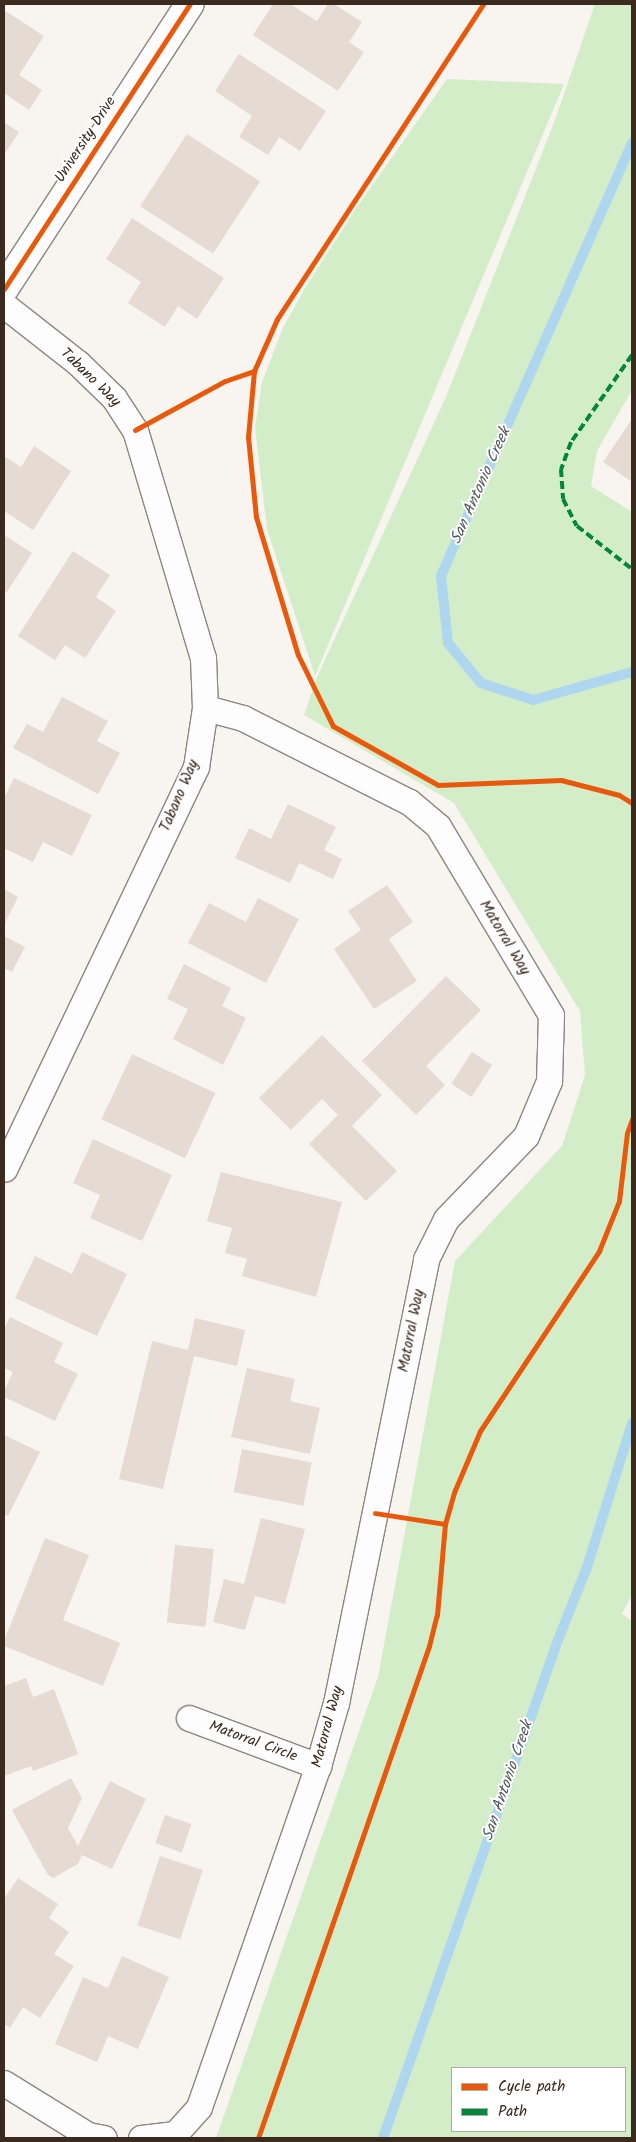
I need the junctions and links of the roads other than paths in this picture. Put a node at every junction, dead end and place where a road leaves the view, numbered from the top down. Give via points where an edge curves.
1 (190, 4) edge
2 (4, 289) edge
3 (4, 305) edge
4 (205, 708) junction
5 (7, 1157) edge
6 (189, 1718) dead end
7 (318, 1766) junction
8 (4, 2083) edge
9 (104, 2138) edge
10 (141, 2138) edge

1 - 2 street, University Drive
3 - 4 street, Tabano Way via 78,363 114,398 136,430 203,658
4 - 5 street, Tabano Way via 196,767
4 - 7 street, Matorral Way via 243,718 409,802 438,826 551,1015 549,1082 526,1136 446,1218 426,1259 336,1703
6 - 7 street, Matorral Circle
7 - 10 street, Matorral Way via 199,2107 175,2134
8 - 9 street via 88,2135

